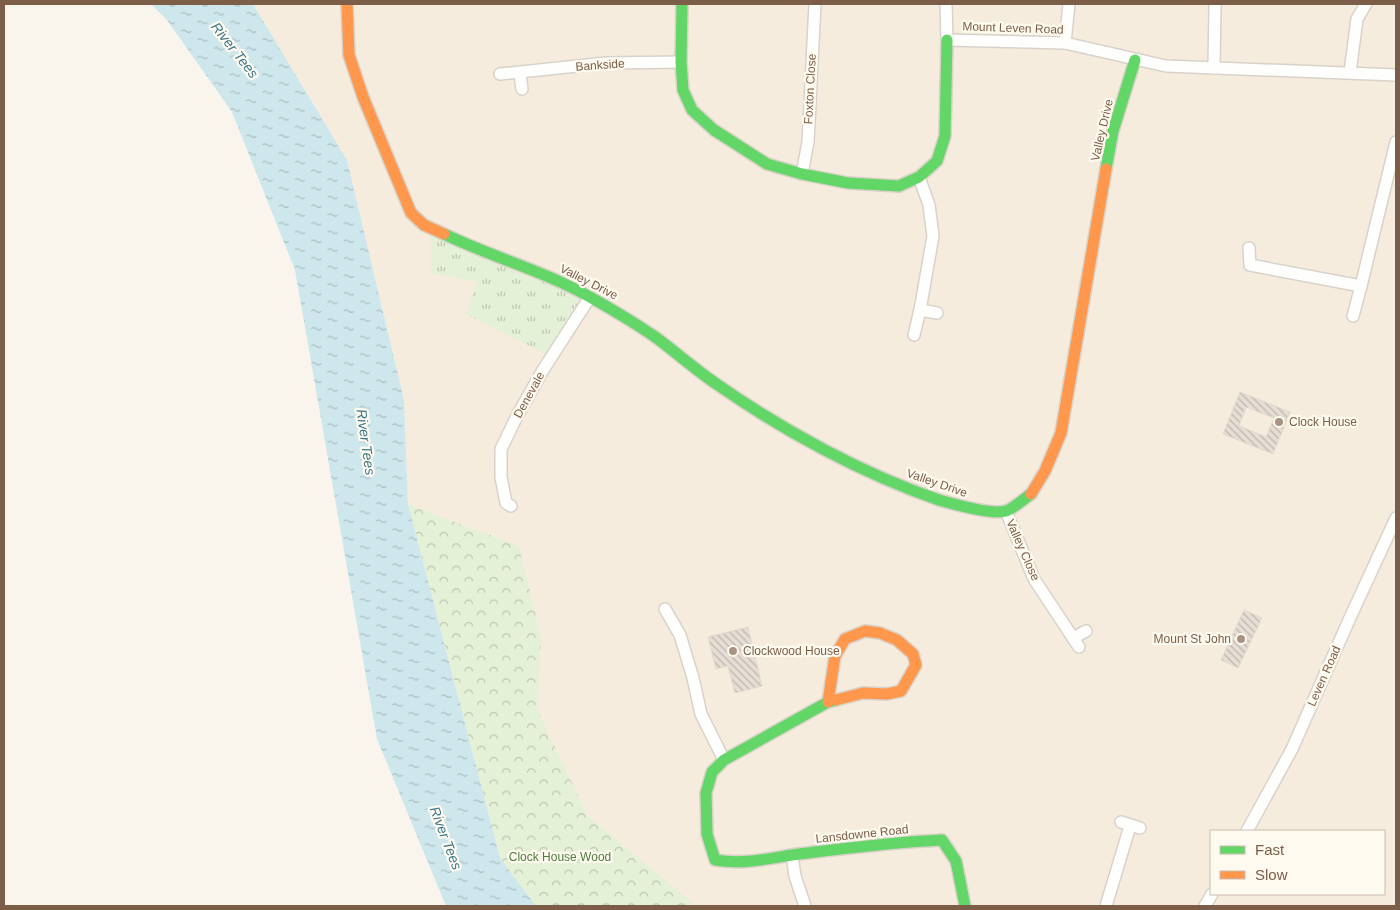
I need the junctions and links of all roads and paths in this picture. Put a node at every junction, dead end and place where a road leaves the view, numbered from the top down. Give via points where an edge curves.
1 (347, 4) edge
2 (682, 4) edge
3 (815, 4) edge
4 (946, 4) edge
5 (1069, 4) edge
6 (1215, 4) edge
7 (1366, 4) edge
8 (947, 40) junction
9 (1065, 43) junction
10 (1135, 60) junction
11 (681, 62) junction
12 (1214, 68) junction
13 (520, 72) junction
14 (1350, 72) junction
15 (500, 74) dead end
16 (1396, 75) edge
17 (522, 89) dead end
18 (1396, 142) edge
19 (802, 174) junction
20 (919, 177) junction
21 (1249, 248) dead end
22 (1361, 286) junction
23 (590, 297) junction
24 (920, 310) junction
25 (936, 313) dead end
26 (1353, 316) dead end
27 (914, 335) dead end
28 (512, 503) dead end
29 (1006, 511) junction
30 (1396, 518) edge
31 (664, 615) dead end
32 (1086, 630) dead end
33 (828, 702) junction
34 (724, 760) junction
35 (1130, 825) dead end
36 (1248, 830) edge
37 (792, 855) junction
38 (1211, 895) edge
39 (805, 906) edge
40 (965, 906) edge
41 (1106, 906) edge
42 (1205, 906) edge

1 - 23 street, Valley Drive via 349,55 411,213 424,225 473,248 552,278
2 - 11 street, Mount Leven Road
3 - 19 street, Foxton Close via 808,142
4 - 8 street, Mount Leven Road
5 - 9 street
6 - 12 street
7 - 14 street via 1357,19
8 - 9 street, Mount Leven Road
8 - 20 street, Mount Leven Road via 945,136 937,161
9 - 10 street, Mount Leven Road
10 - 12 street via 1166,66
10 - 29 street, Valley Drive via 1114,131 1061,433 1032,493
11 - 13 street, Bankside via 606,63
11 - 19 street, Mount Leven Road via 683,90 692,110 714,130 767,164
12 - 14 street
13 - 15 street, Bankside
13 - 17 street
14 - 16 street
18 - 22 street
19 - 20 street, Mount Leven Road via 899,186
20 - 24 street via 929,205 933,236
21 - 22 street via 1250,265
22 - 26 street
23 - 28 street, Denevale via 543,370 501,449 501,477
23 - 29 street, Valley Drive via 656,338 717,385 848,462 913,491 952,504
24 - 25 street
24 - 27 street
29 - 32 street, Valley Close via 1034,579 1076,642
30 - 36 street, Leven Road via 1292,749
31 - 34 street via 680,635 701,714
33 - 33 street via 863,693 901,691 916,665 913,654 897,640 880,633 865,631 845,639 836,656
33 - 34 street
34 - 37 street, Lansdowne Road via 712,772 706,793 707,834 715,860 763,861
35 - 41 street
37 - 39 street
37 - 40 street, Lansdowne Road via 942,840 956,861
38 - 42 street

